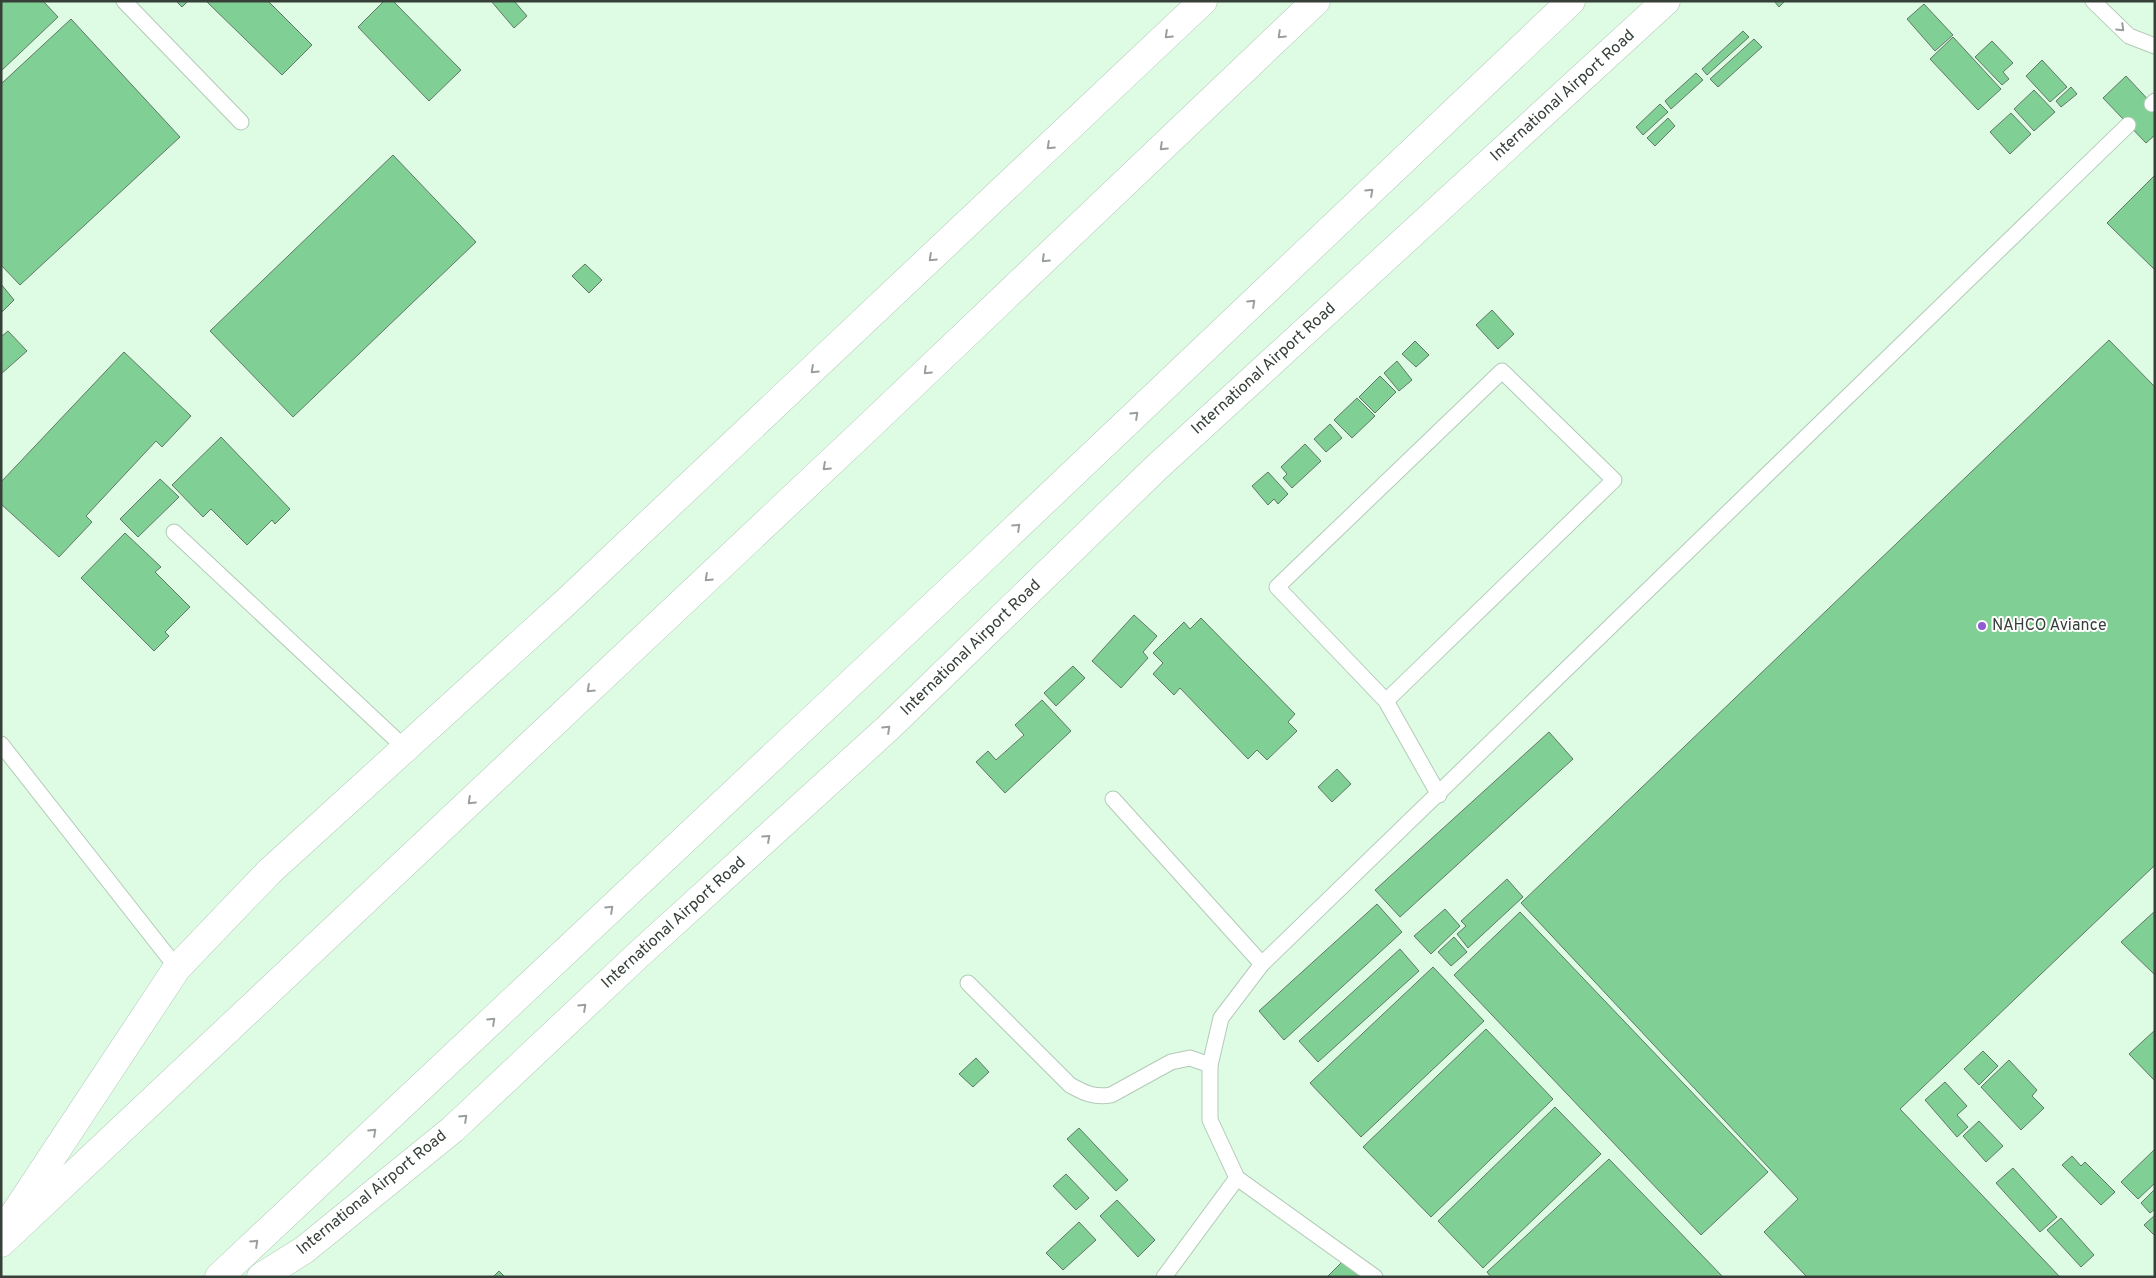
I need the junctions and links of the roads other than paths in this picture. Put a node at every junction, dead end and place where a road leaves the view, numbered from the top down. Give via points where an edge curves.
1 (124, 1) edge
2 (1203, 1) edge
3 (1316, 1) edge
4 (1571, 1) edge
5 (1666, 1) edge
6 (2093, 1) edge
7 (2155, 46) edge
8 (241, 122) dead end
9 (2128, 125) dead end
10 (174, 532) dead end
11 (1386, 701) junction
12 (1, 744) edge
13 (405, 748) junction
14 (1439, 795) junction
15 (1114, 799) dead end
16 (1262, 964) junction
17 (177, 968) junction
18 (968, 983) dead end
19 (1210, 1065) junction
20 (1237, 1178) junction
21 (1, 1234) edge
22 (1, 1243) edge
23 (219, 1277) edge
24 (261, 1277) edge
25 (1164, 1277) edge
26 (1375, 1277) edge

1 - 8 lane
2 -> 13 main road via 630,542
3 -> 22 main road
23 -> 4 main road
24 -> 5 main road, International Airport Road via 304,1250 453,1128 636,956 890,727 1156,468
6 -> 7 lane via 2129,36
9 - 14 lane
10 - 13 lane
11 - 11 lane via 1614,480 1502,371 1277,587
11 - 14 lane
12 - 17 lane
13 - 17 main road via 269,872
14 - 16 lane
15 - 16 lane
16 - 19 lane via 1221,1018
17 - 21 main road
18 - 19 lane via 1070,1085 1088,1094 1111,1096 1171,1062 1190,1058
19 - 20 lane via 1210,1120
20 - 25 lane
20 - 26 lane

